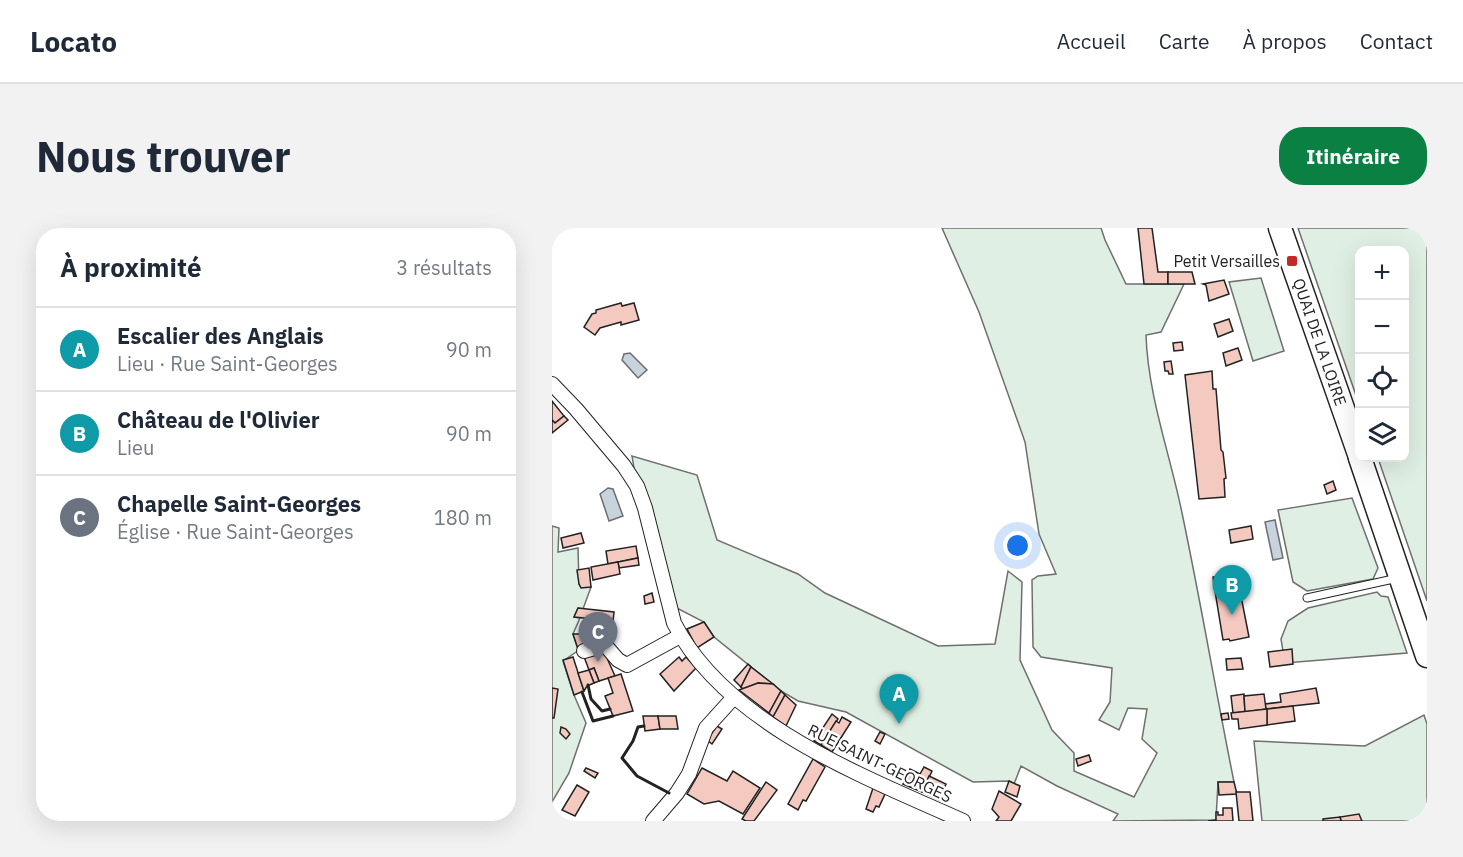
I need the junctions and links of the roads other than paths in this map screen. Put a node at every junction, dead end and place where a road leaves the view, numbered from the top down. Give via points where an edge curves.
1 (1281, 228) edge
2 (552, 384) edge
3 (1355, 443) edge
4 (1362, 462) edge
5 (1400, 578) junction
6 (1306, 598) dead end
7 (680, 636) junction
8 (584, 651) dead end
9 (1427, 656) edge
10 (734, 697) junction
11 (653, 821) edge
12 (963, 821) edge

1 - 3 main road, QUAI DE LA LOIRE
2 - 7 street, RUE SAINT-GEORGES via 637,486
4 - 5 main road, QUAI DE LA LOIRE
5 - 6 lane
5 - 9 main road, QUAI DE LA LOIRE
7 - 8 street via 627,665 605,645
7 - 10 street, RUE SAINT-GEORGES
10 - 11 street via 706,728 689,774
10 - 12 street, RUE SAINT-GEORGES via 827,759

